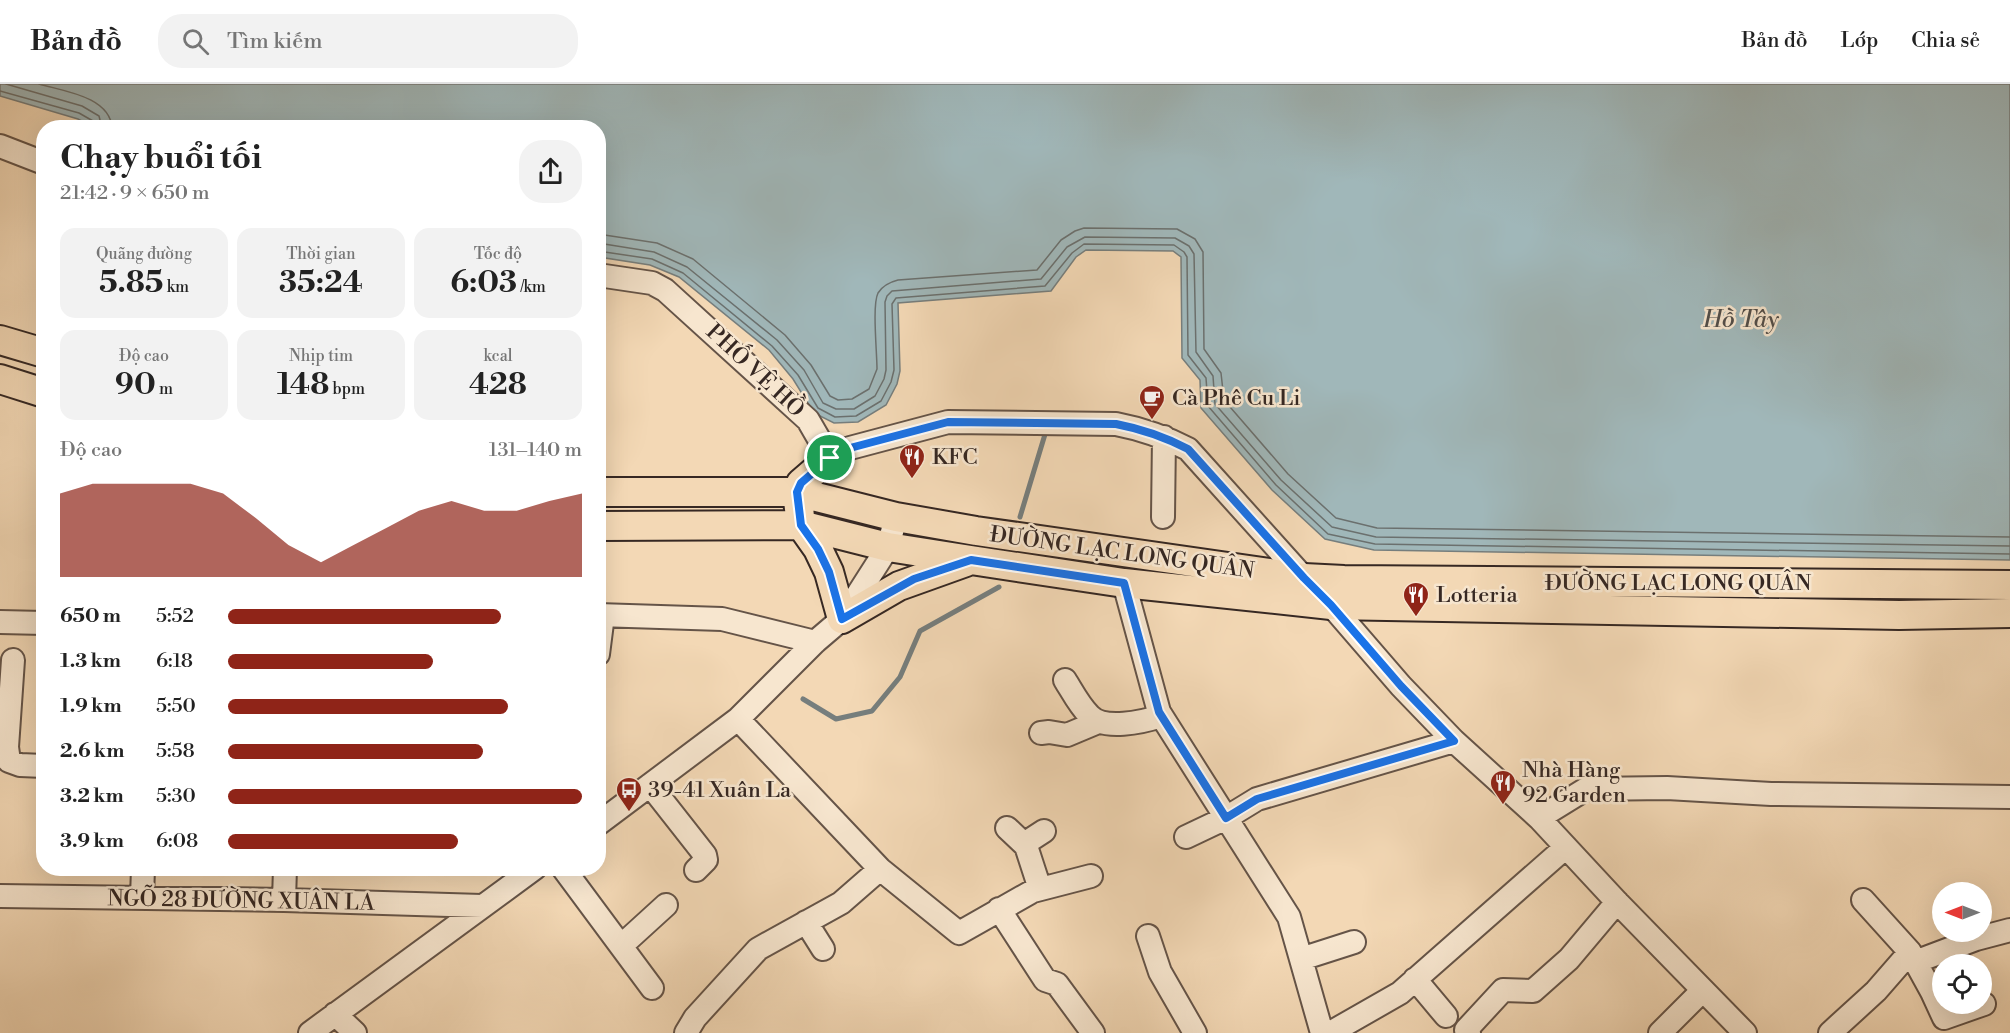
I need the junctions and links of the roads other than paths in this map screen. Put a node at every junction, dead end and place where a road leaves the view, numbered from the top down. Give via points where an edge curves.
1 (0, 146) edge
2 (36, 160) edge
3 (606, 276) edge
4 (0, 340) edge
5 (36, 351) edge
6 (0, 379) edge
7 (36, 390) edge
8 (1164, 437) junction
9 (830, 458) junction
10 (606, 492) edge
11 (797, 492) junction
12 (896, 517) junction
13 (1163, 517) dead end
14 (801, 525) junction
15 (606, 526) edge
16 (888, 547) junction
17 (971, 560) junction
18 (1304, 578) junction
19 (1124, 583) junction
20 (2010, 585) edge
21 (1331, 605) junction
22 (2010, 613) edge
23 (606, 615) edge
24 (842, 619) junction
25 (0, 622) edge
26 (36, 623) edge
27 (815, 642) junction
28 (13, 660) dead end
29 (1065, 680) dead end
30 (1161, 716) junction
31 (738, 719) junction
32 (1098, 722) junction
33 (1041, 733) dead end
34 (1454, 741) junction
35 (36, 766) edge
36 (650, 785) junction
37 (2010, 797) edge
38 (606, 818) edge
39 (1226, 818) junction
40 (1539, 818) junction
41 (1007, 828) dead end
42 (1044, 831) dead end
43 (1186, 837) dead end
44 (1024, 844) junction
45 (1566, 847) junction
46 (880, 869) junction
47 (696, 870) dead end
48 (143, 876) edge
49 (285, 876) edge
50 (524, 876) edge
51 (569, 876) edge
52 (1091, 876) dead end
53 (1040, 889) junction
54 (0, 896) edge
55 (142, 898) junction
56 (284, 900) junction
57 (1863, 900) dead end
58 (1617, 902) junction
59 (666, 905) dead end
60 (482, 906) junction
61 (999, 909) junction
62 (806, 922) junction
63 (2010, 930) edge
64 (1148, 936) dead end
65 (1354, 942) dead end
66 (621, 946) junction
67 (823, 949) dead end
68 (1912, 957) junction
69 (1300, 959) junction
70 (1414, 979) junction
71 (652, 988) dead end
72 (1703, 990) junction
73 (1932, 992) edge
74 (335, 1014) junction
75 (1942, 1014) edge
76 (1955, 1014) edge
77 (1446, 1016) dead end
78 (696, 1028) edge
79 (310, 1033) edge
80 (355, 1033) edge
81 (1093, 1033) edge
82 (1195, 1033) edge
83 (1322, 1033) edge
84 (1330, 1033) edge
85 (1469, 1033) edge
86 (1660, 1033) edge
87 (1745, 1033) edge
88 (1830, 1033) edge

1 - 2 street
3 - 9 street, PHỐ VỆ HỒ via 652,283 665,290 808,420
4 - 5 main road
6 - 7 main road
8 - 9 street via 1116,424 948,422 850,448
8 - 13 street
8 - 18 street via 1188,449
9 - 11 main road via 801,483
10 - 11 main road, ĐƯỜNG LẠC LONG QUÂN
11 - 12 main road, ĐƯỜNG LẠC LONG QUÂN
11 - 14 main road
12 - 16 street
12 - 18 main road, ĐƯỜNG LẠC LONG QUÂN
14 - 15 main road, ĐƯỜNG LẠC LONG QUÂN
14 - 16 main road, ĐƯỜNG LẠC LONG QUÂN
14 - 24 main road via 829,572
16 - 17 main road, ĐƯỜNG LẠC LONG QUÂN
16 - 24 street
17 - 19 main road, ĐƯỜNG LẠC LONG QUÂN
17 - 24 main road via 906,582
18 - 20 main road, ĐƯỜNG LẠC LONG QUÂN
18 - 21 street
19 - 21 main road, ĐƯỜNG LẠC LONG QUÂN
19 - 30 street
21 - 22 main road, ĐƯỜNG LẠC LONG QUÂN via 1899,615
21 - 34 street via 1392,690
23 - 27 street via 722,619
24 - 27 street
25 - 26 street
27 - 31 street
28 - 35 street via 9,761
29 - 32 street via 1089,716
30 - 32 street via 1143,722
30 - 39 street
31 - 36 street
31 - 46 street
32 - 33 street via 1068,735
34 - 39 street via 1257,799
34 - 40 street
36 - 38 street
36 - 47 street via 705,855 706,860
37 - 40 street via 1586,789
39 - 43 street
39 - 69 street via 1289,917
40 - 45 street
41 - 44 street
42 - 44 street
44 - 53 street
45 - 58 street
45 - 70 street
46 - 61 street via 959,933
46 - 62 street via 841,903
48 - 55 street
49 - 56 street
50 - 60 street
51 - 66 street
52 - 53 street
53 - 61 street
54 - 55 street, NGÕ 28 ĐƯỜNG XUÂN LA
55 - 56 street, NGÕ 28 ĐƯỜNG XUÂN LA
56 - 60 street, NGÕ 28 ĐƯỜNG XUÂN LA
57 - 68 street
58 - 72 street
58 - 85 street via 1569,959 1533,991 1503,990 1466,1030
59 - 66 street
60 - 74 street
61 - 81 street via 1045,980 1058,984
62 - 67 street
62 - 78 street via 758,949
63 - 68 street
64 - 82 street via 1160,972
65 - 69 street
66 - 71 street
68 - 73 street
68 - 88 street
69 - 83 street
70 - 77 street
70 - 84 street via 1400,993
72 - 86 street
72 - 87 street
74 - 79 street
74 - 80 street
75 - 76 street via 1944,1018

